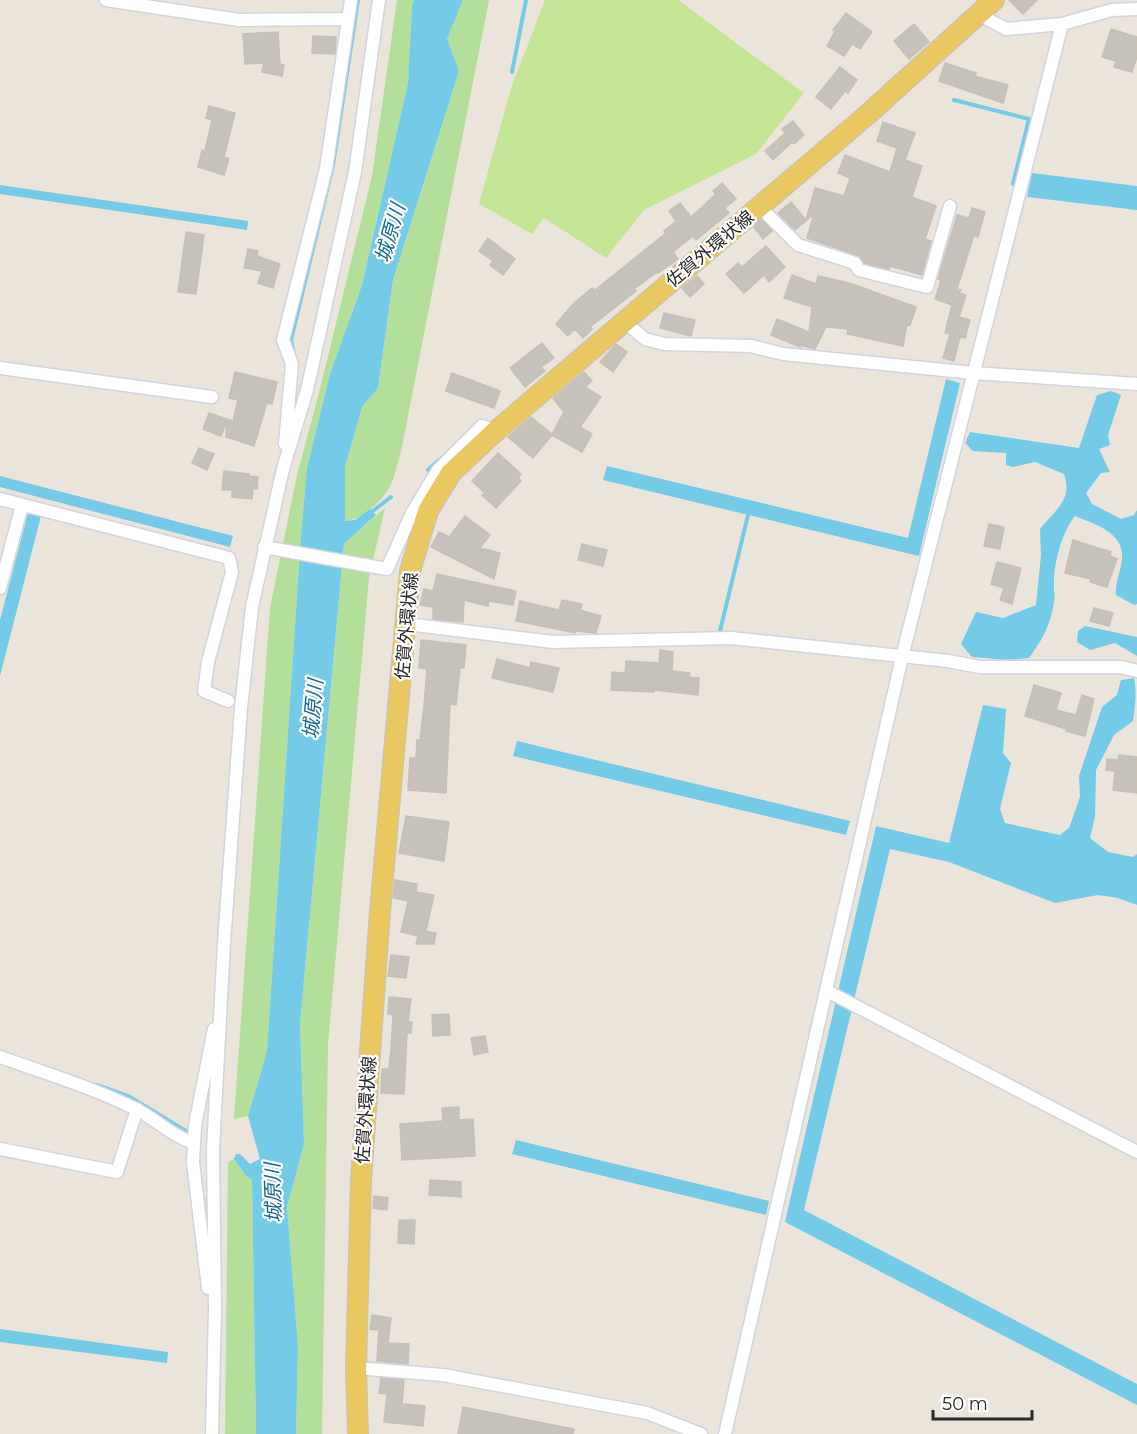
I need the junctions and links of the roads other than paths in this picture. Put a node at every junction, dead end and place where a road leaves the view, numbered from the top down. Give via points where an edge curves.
1 (106, 0) edge
2 (351, 0) edge
3 (379, 0) edge
4 (994, 0) edge
5 (1137, 9) edge
6 (980, 15) junction
7 (348, 19) junction
8 (1062, 24) junction
9 (760, 207) junction
10 (950, 207) dead end
11 (625, 322) junction
12 (0, 368) edge
13 (974, 373) junction
14 (1137, 384) edge
15 (212, 397) dead end
16 (496, 431) junction
17 (283, 469) junction
18 (0, 499) edge
19 (22, 505) junction
20 (264, 547) junction
21 (0, 588) edge
22 (407, 624) junction
23 (902, 657) junction
24 (1137, 671) edge
25 (228, 701) dead end
26 (827, 991) junction
27 (220, 1014) junction
28 (0, 1057) edge
29 (137, 1109) junction
30 (194, 1143) junction
31 (0, 1149) edge
32 (1137, 1152) edge
33 (215, 1309) junction
34 (356, 1368) junction
35 (212, 1434) edge
36 (358, 1434) edge
37 (701, 1434) edge
38 (725, 1434) edge

1 - 7 street via 238,20
2 - 7 street
3 - 17 street via 355,172 307,390
4 - 6 main road, 佐賀外環状線
5 - 8 street via 1112,10
6 - 8 street via 1006,29
6 - 9 main road, 佐賀外環状線
7 - 17 street via 326,169 283,339 292,364
8 - 13 street
9 - 10 street via 798,245 855,263 860,270 927,287
9 - 11 main road, 佐賀外環状線
11 - 13 street via 645,339 664,344 751,346 783,354
11 - 16 main road, 佐賀外環状線
12 - 15 street
13 - 14 street
13 - 23 street
16 - 20 street via 482,426 438,470 412,513 387,569
16 - 22 main road, 佐賀外環状線 via 451,473 428,511 410,571
17 - 20 street
18 - 19 street
19 - 21 street
19 - 25 street via 229,558 232,572 204,691
20 - 27 street via 252,607 241,708
22 - 23 street via 553,642 731,638
22 - 34 main road, 佐賀外環状線 via 361,1168
23 - 24 street via 980,667 1120,667
23 - 26 street
26 - 32 street
26 - 38 street
27 - 30 street via 212,1035
27 - 33 street via 213,1149
28 - 29 street
29 - 30 street via 180,1139
29 - 31 street via 117,1172
30 - 33 street via 209,1297
33 - 35 street
34 - 36 main road, 佐賀外環状線
34 - 37 street via 443,1375 647,1413

